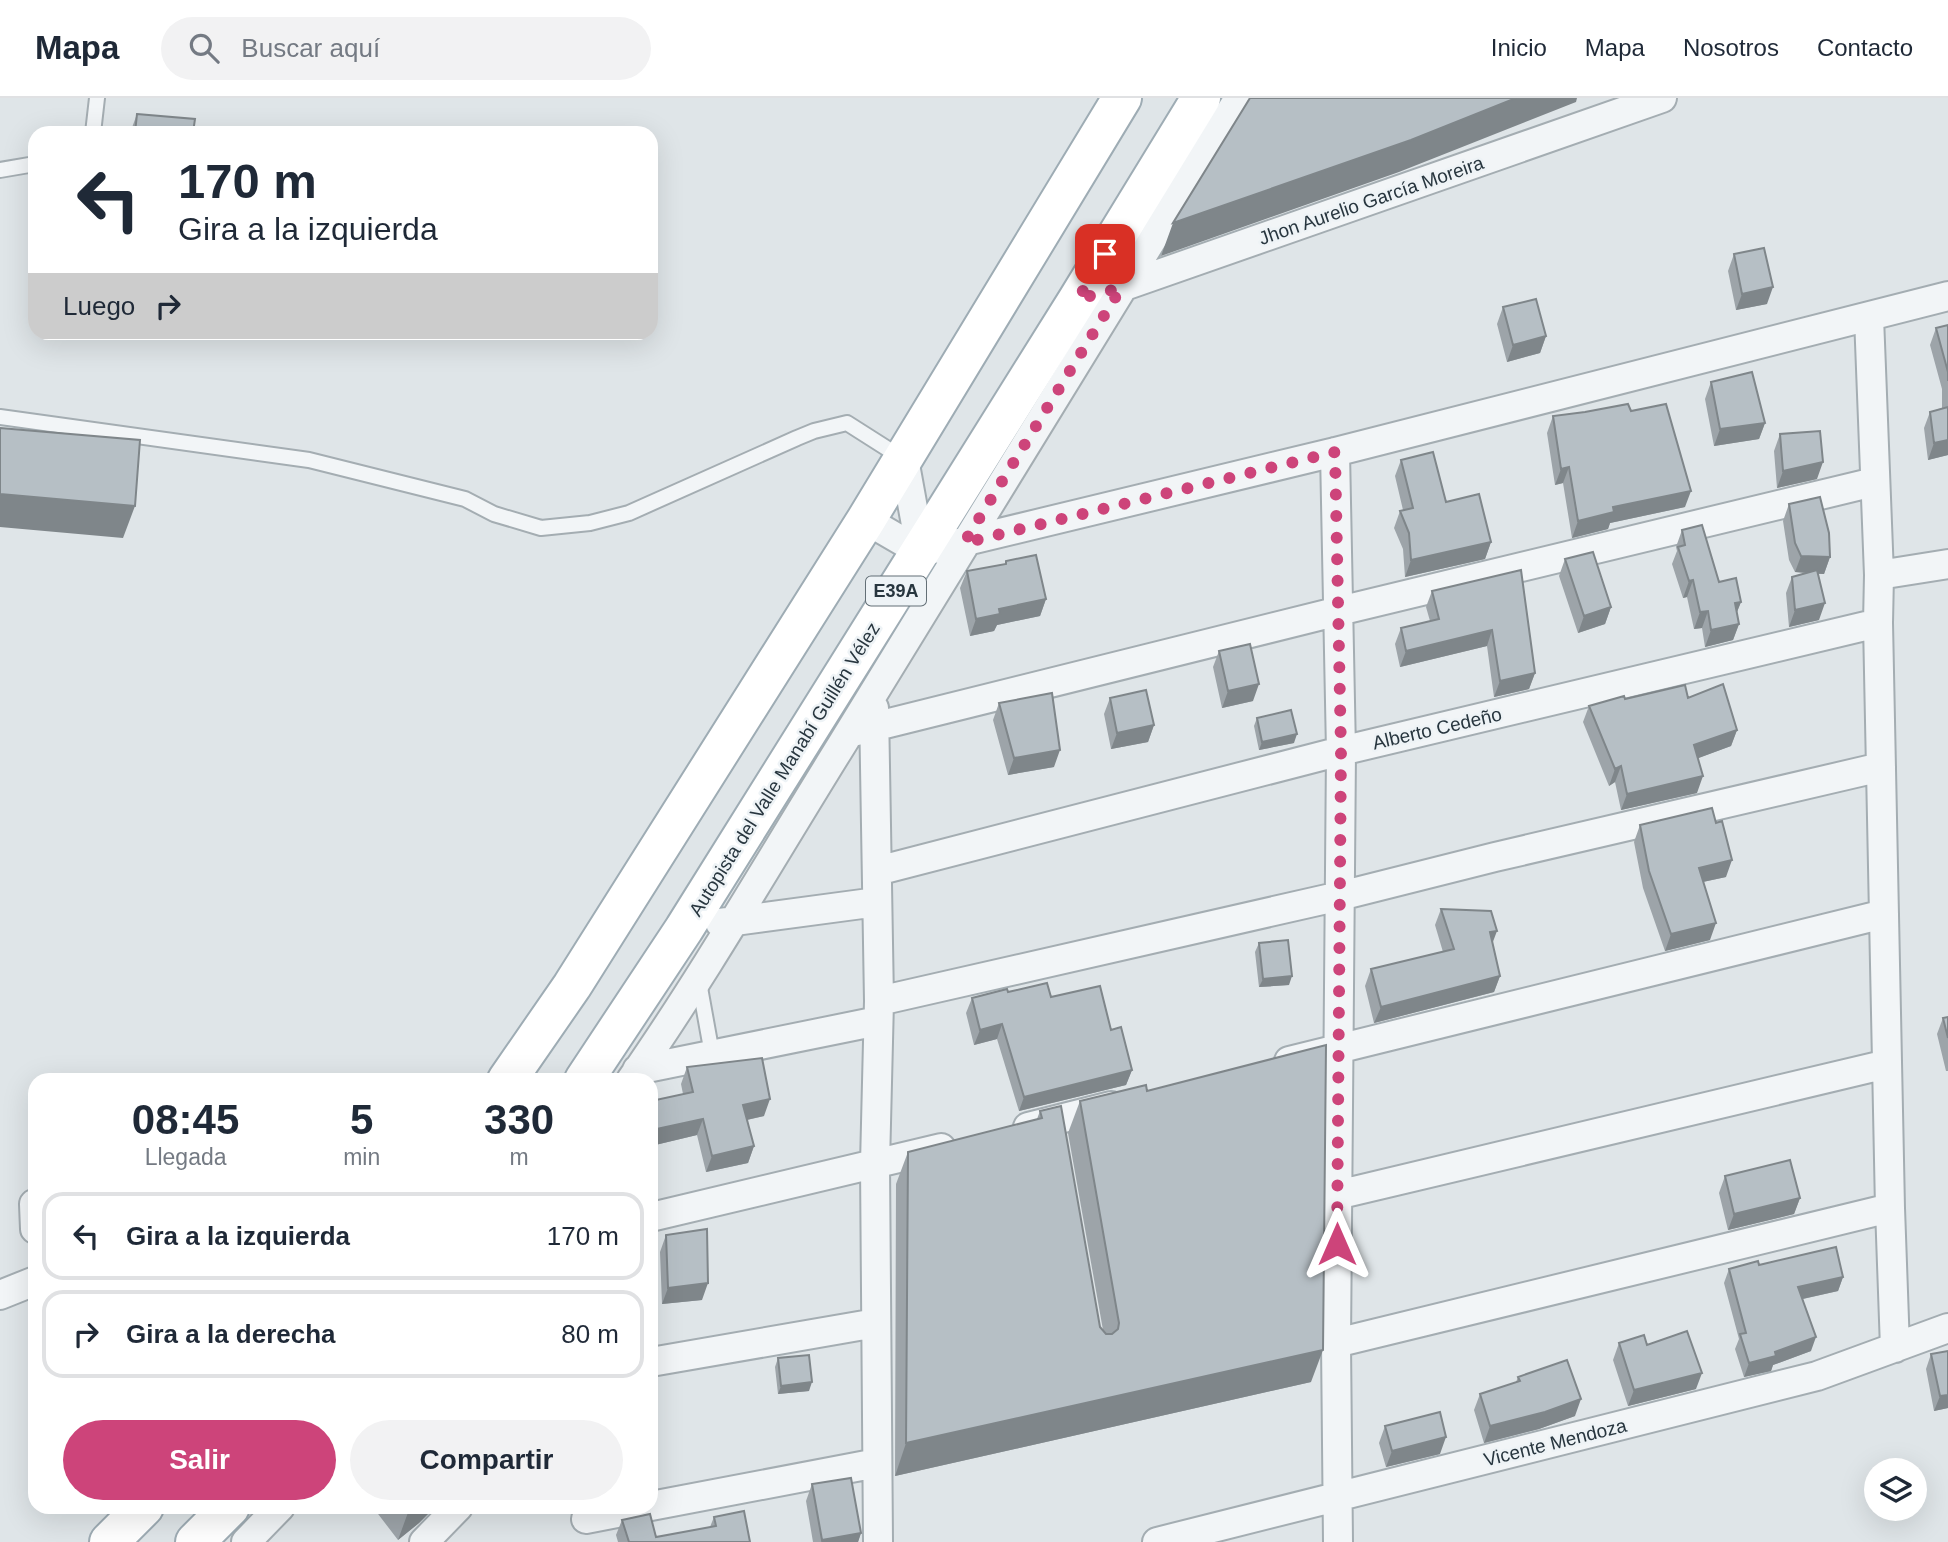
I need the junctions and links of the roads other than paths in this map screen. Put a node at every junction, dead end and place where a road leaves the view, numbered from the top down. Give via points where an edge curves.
1 (97, 98) edge
2 (1122, 98) edge
3 (1201, 98) edge
4 (1239, 98) edge
5 (1662, 98) edge
6 (94, 126) edge
7 (28, 165) edge
8 (0, 170) edge
9 (1121, 288) junction
10 (1948, 296) edge
11 (1078, 299) junction
12 (1869, 317) junction
13 (0, 417) edge
14 (1335, 452) junction
15 (904, 459) junction
16 (1874, 482) junction
17 (866, 520) junction
18 (964, 543) junction
19 (920, 552) junction
20 (1948, 564) edge
21 (1879, 575) junction
22 (1339, 611) junction
23 (1878, 623) junction
24 (862, 729) junction
25 (1341, 751) junction
26 (1881, 767) junction
27 (877, 871) junction
28 (1340, 896) junction
29 (877, 902) junction
30 (1884, 914) junction
31 (733, 920) junction
32 (684, 929) junction
33 (698, 977) junction
34 (879, 1011) junction
35 (1338, 1048) junction
36 (712, 1054) junction
37 (1887, 1064) junction
38 (1271, 1065) edge
39 (512, 1073) edge
40 (589, 1073) edge
41 (635, 1073) edge
42 (641, 1073) edge
43 (1137, 1100) edge
44 (1004, 1133) edge
45 (966, 1142) edge
46 (875, 1164) junction
47 (1337, 1195) junction
48 (1890, 1208) junction
49 (658, 1215) edge
50 (28, 1284) edge
51 (0, 1295) edge
52 (876, 1323) junction
53 (1948, 1328) edge
54 (1336, 1343) junction
55 (1895, 1348) junction
56 (658, 1361) edge
57 (877, 1463) junction
58 (1338, 1497) junction
59 (658, 1504) edge
60 (137, 1514) edge
61 (261, 1514) edge
62 (451, 1514) edge
63 (618, 1514) edge
64 (586, 1522) edge
65 (223, 1528) edge
66 (109, 1542) edge
67 (424, 1542) edge
68 (878, 1542) edge
69 (1157, 1542) edge
70 (1338, 1542) edge

1 - 6 lane
2 - 15 main road
3 - 11 main road, Autopista del Valle Manabí Guillén Vélez / E39A
4 - 9 street
5 - 9 street, Jhon Aurelio García Moreira
7 - 8 lane
9 - 11 street, Jhon Aurelio García Moreira
9 - 18 street
10 - 12 street
11 - 19 main road, Autopista del Valle Manabí Guillén Vélez / E39A
12 - 14 street
12 - 16 street
13 - 15 lane via 309,460 465,499 494,514 541,528 629,513 797,438 846,423
14 - 18 street
14 - 22 street
15 - 17 main road
15 - 19 street
16 - 21 street
16 - 22 street
17 - 19 street
17 - 39 main road via 572,986
18 - 19 street
18 - 24 street via 874,694
19 - 32 main road, Autopista del Valle Manabí Guillén Vélez / E39A
20 - 21 street
21 - 23 street
22 - 24 street
22 - 25 street
23 - 25 street, Alberto Cedeño
23 - 26 street
24 - 27 street
24 - 31 street
25 - 27 street, Alberto Cedeño
25 - 28 street
26 - 28 street
26 - 30 street
27 - 29 street
28 - 34 street
28 - 35 street
29 - 31 street
29 - 34 street
30 - 35 street
30 - 37 street
31 - 32 street
31 - 33 street
32 - 40 main road, Autopista del Valle Manabí Guillén Vélez / E39A
33 - 36 lane
33 - 41 street
34 - 36 street
34 - 46 street
35 - 38 street
35 - 47 street
36 - 42 street
37 - 47 street
37 - 48 street
43 - 44 street via 1057,1127
45 - 46 street
46 - 49 street
46 - 52 street
47 - 54 street
48 - 54 street
48 - 55 street
50 - 51 street
52 - 56 street
52 - 57 street
53 - 55 street, Vicente Mendoza
54 - 58 street
55 - 58 street, Vicente Mendoza via 1817,1376
57 - 59 street
57 - 68 street
58 - 69 street, Vicente Mendoza
58 - 70 street
60 - 66 main road
61 - 65 street
62 - 67 street
63 - 64 street

